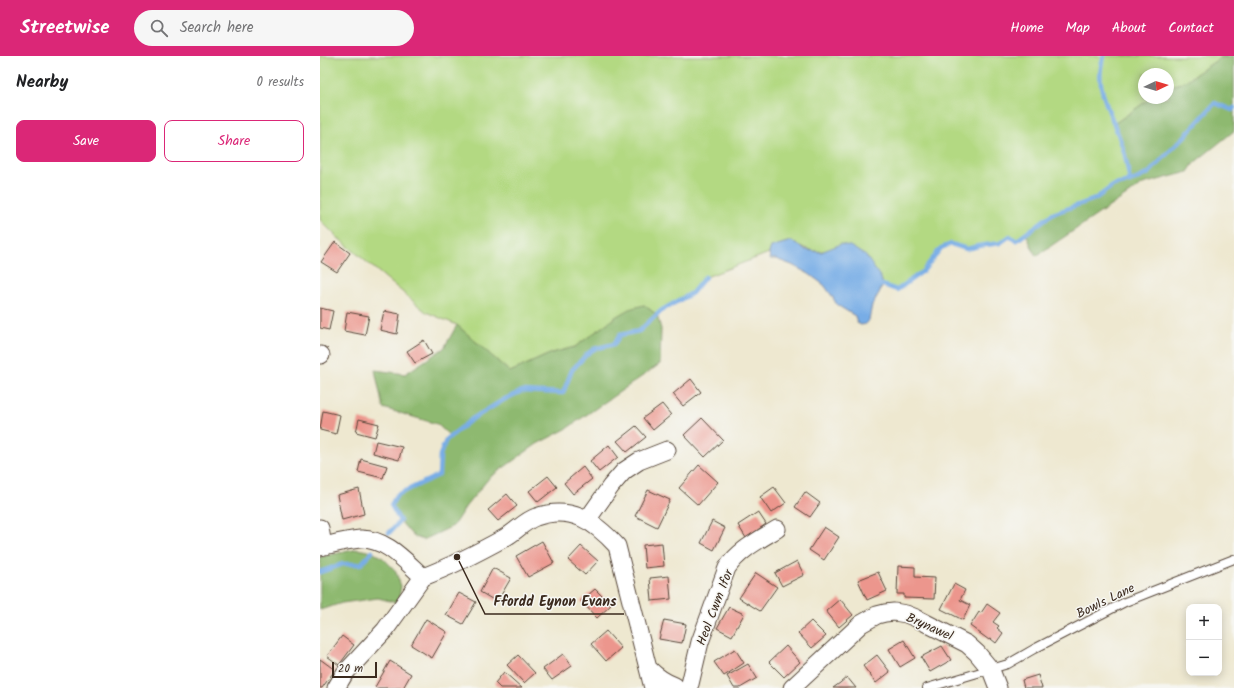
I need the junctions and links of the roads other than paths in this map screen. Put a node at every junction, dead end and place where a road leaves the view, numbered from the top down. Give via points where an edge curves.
1 (667, 450) dead end
2 (587, 520) junction
3 (320, 528) edge
4 (777, 529) dead end
5 (321, 547) edge
6 (1234, 559) edge
7 (423, 577) junction
8 (649, 669) junction
9 (991, 670) junction
10 (684, 686) edge
11 (336, 688) edge
12 (653, 688) edge
13 (792, 688) edge
14 (927, 688) edge
15 (998, 688) edge

1 - 2 street via 639,460 624,470
2 - 7 street via 562,512 536,517 451,566
2 - 8 street via 603,531 617,546
3 - 5 street
4 - 10 street, Heol Cwm Ifor via 746,549 727,568
5 - 7 street via 361,539 378,542 398,554
6 - 9 lane, Bowls Lane via 1125,602 1008,664
7 - 11 street via 385,630 345,672
8 - 10 street, Heol Cwm Ifor via 666,683
8 - 12 street
9 - 13 street, Brynawel via 967,644 916,618 894,612 876,615 862,624
9 - 14 lane, Bowls Lane
9 - 15 street, Brynawel

